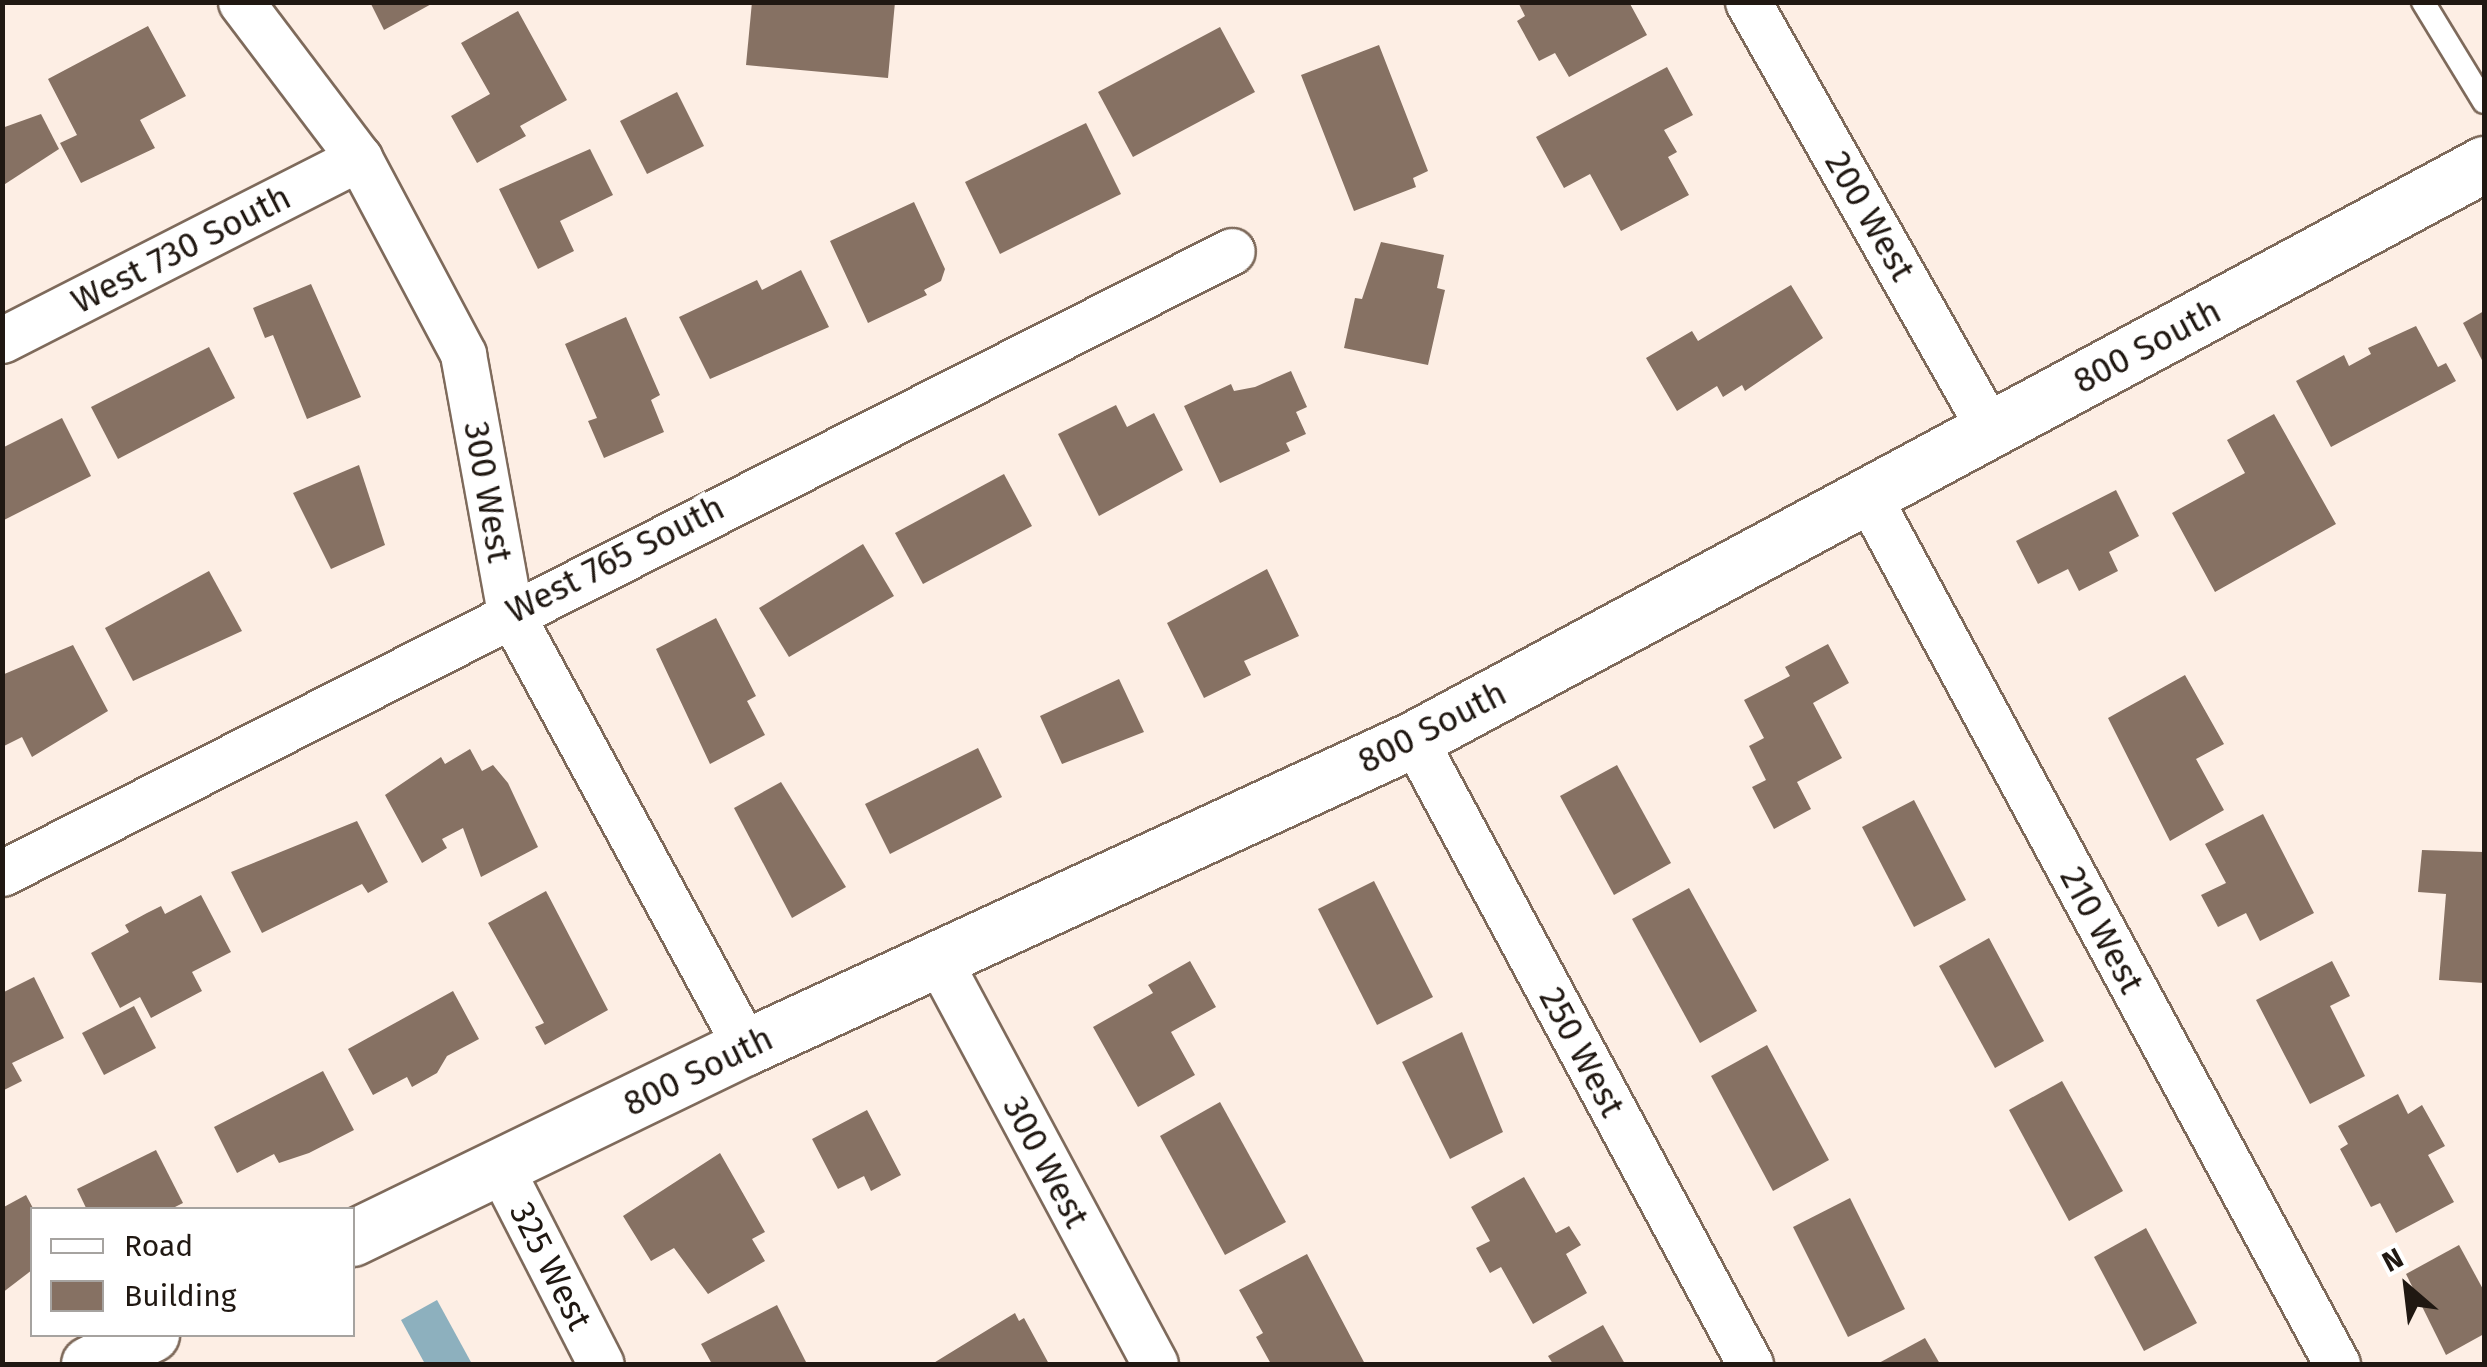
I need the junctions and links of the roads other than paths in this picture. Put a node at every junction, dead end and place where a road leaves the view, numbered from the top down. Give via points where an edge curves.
1 (241, 2) edge
2 (1748, 2) edge
3 (2423, 2) edge
4 (2484, 102) edge
5 (360, 158) junction
6 (2484, 164) edge
7 (1232, 251) dead end
8 (2, 340) edge
9 (1990, 431) junction
10 (1868, 496) junction
11 (510, 612) junction
12 (1414, 739) junction
13 (2, 873) edge
14 (938, 959) junction
15 (746, 1047) junction
16 (500, 1167) junction
17 (355, 1237) edge
18 (146, 1337) edge
19 (89, 1364) edge
20 (601, 1364) edge
21 (1155, 1364) edge
22 (1750, 1364) edge
23 (2337, 1364) edge

1 - 5 street, 300 West
2 - 9 street, 200 West
3 - 4 lane
5 - 8 street, West 730 South
5 - 11 street, 300 West via 463,354
6 - 9 main road, 800 South
7 - 11 street, West 765 South
9 - 10 main road, 800 South
10 - 12 main road, 800 South
10 - 23 street, 210 West
11 - 13 street, West 765 South
11 - 15 street, 300 West
12 - 14 main road, 800 South
12 - 22 street, 250 West
14 - 15 main road, 800 South
14 - 21 street, 300 West
15 - 16 main road, 800 South
16 - 17 main road, 800 South
16 - 20 street, 325 West
18 - 19 main road

